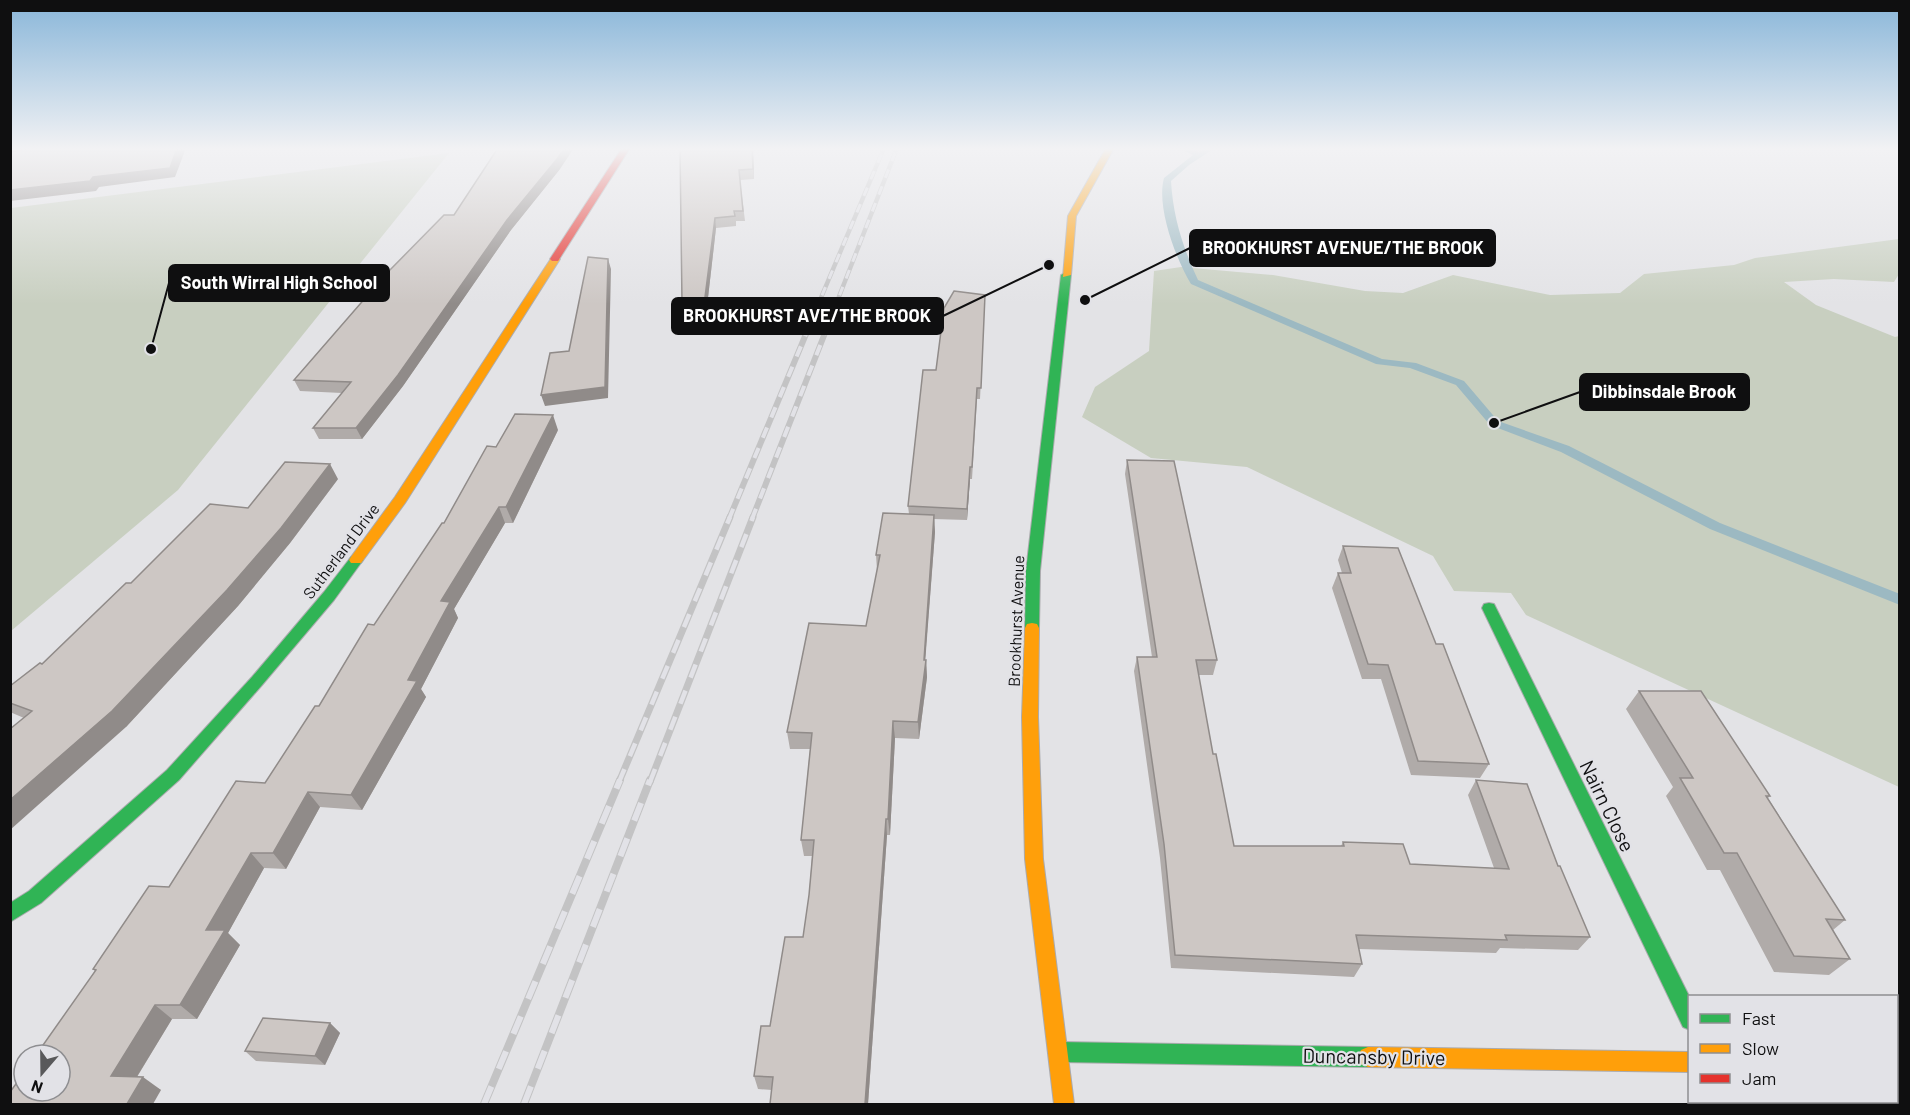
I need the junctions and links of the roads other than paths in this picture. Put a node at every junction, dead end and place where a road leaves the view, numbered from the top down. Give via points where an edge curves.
1 (593, 200) edge
2 (1081, 200) edge
3 (1489, 608) dead end
4 (10, 914) edge
5 (1688, 1018) edge
6 (1059, 1052) junction
7 (1688, 1062) edge
8 (1064, 1104) edge

1 - 4 street, Sutherland Drive via 400,500 329,596 172,775 35,897
2 - 6 street, Brookhurst Avenue via 1072,216 1033,571 1029,717 1034,859
3 - 5 street, Nairn Close
6 - 7 street, Duncansby Drive
6 - 8 street, Brookhurst Avenue

